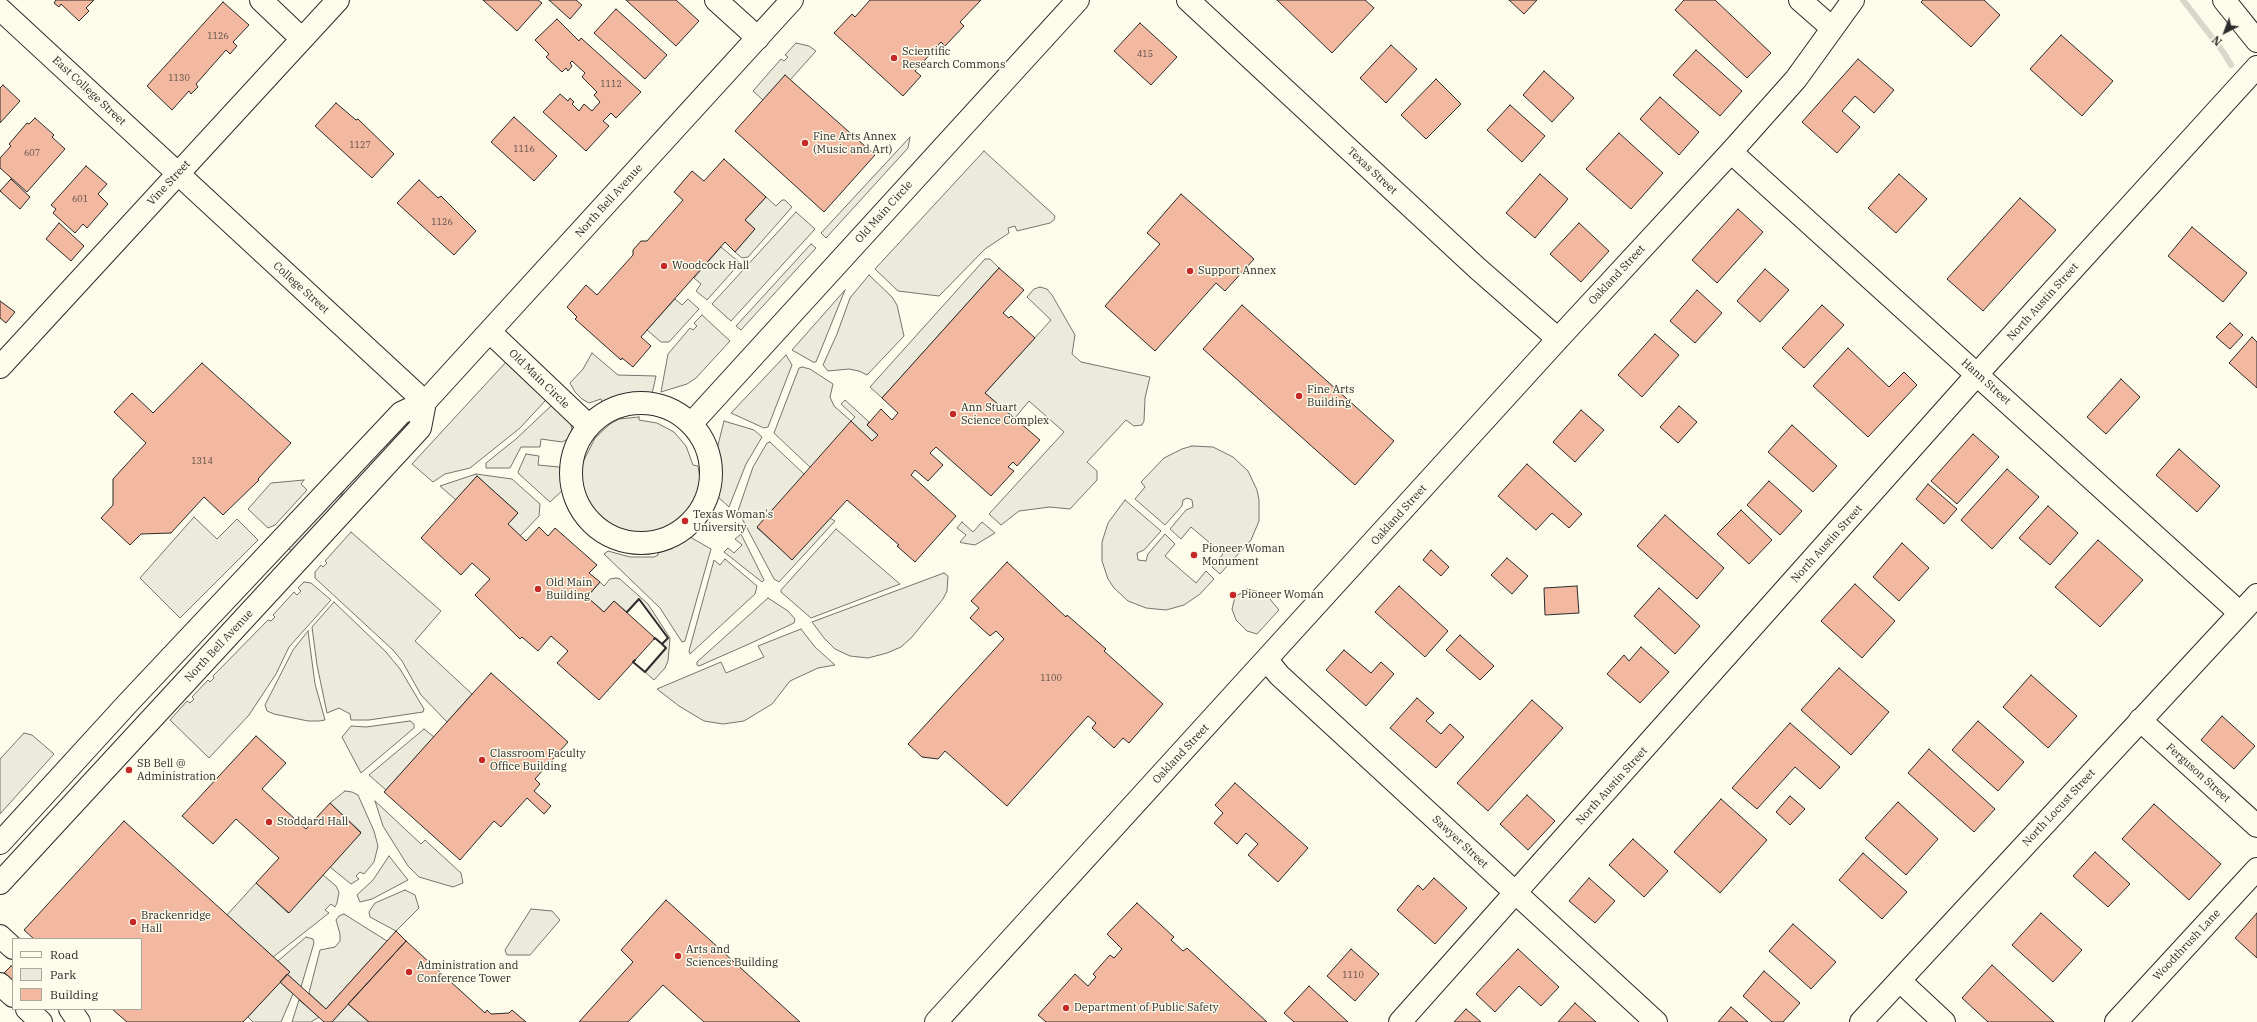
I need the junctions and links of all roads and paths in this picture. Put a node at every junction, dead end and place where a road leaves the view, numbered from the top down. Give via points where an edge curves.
1 (261, 0) edge
2 (338, 0) edge
3 (716, 0) edge
4 (792, 0) edge
5 (1078, 0) edge
6 (1188, 0) edge
7 (1800, 0) edge
8 (1853, 0) edge
9 (2224, 0) edge
10 (0, 9) edge
11 (1832, 28) junction
12 (758, 38) junction
13 (302, 39) junction
14 (2257, 41) edge
15 (2257, 68) edge
16 (1731, 152) junction
17 (178, 174) junction
18 (490, 332) junction
19 (1558, 339) junction
20 (0, 367) edge
21 (1978, 375) junction
22 (425, 402) junction
23 (691, 424) junction
24 (589, 426) junction
25 (2257, 595) edge
26 (2240, 613) junction
27 (1268, 660) junction
28 (2140, 720) junction
29 (2257, 826) edge
30 (0, 843) edge
31 (2257, 869) edge
32 (0, 883) edge
33 (1516, 894) junction
34 (0, 936) edge
35 (12, 947) edge
36 (1900, 981) junction
37 (0, 984) edge
38 (12, 995) edge
39 (28, 1010) edge
40 (71, 1010) edge
41 (41, 1022) edge
42 (80, 1022) edge
43 (936, 1022) edge
44 (1400, 1022) edge
45 (1656, 1022) edge
46 (1861, 1022) edge
47 (1944, 1022) edge
48 (2116, 1022) edge

1 - 13 street
2 - 13 street, Vine Street
3 - 12 street
4 - 12 street, North Bell Avenue
5 - 23 street, Old Main Circle
6 - 19 street, Texas Street via 1477,268
7 - 11 street
8 - 11 street, Oakland Street
9 - 14 street
10 - 17 street, East College Street
11 - 16 street, Oakland Street via 1796,79
12 - 18 street, North Bell Avenue
13 - 17 street, Vine Street
15 - 21 street, North Austin Street
16 - 19 street, Oakland Street
16 - 21 street, Hann Street
17 - 20 street, Vine Street
17 - 22 street, College Street
18 - 22 street, North Bell Avenue
18 - 24 street, Old Main Circle
19 - 27 street, Oakland Street
21 - 26 street, Hann Street
21 - 33 street, North Austin Street
22 - 30 street, North Bell Avenue via 401,413
22 - 32 street, North Bell Avenue via 420,428
23 - 24 street via 670,410 642,403 617,407 605,412
23 - 24 street via 708,453 711,474 708,494 697,516 680,532 664,540 646,544 628,543 611,537 596,527 582,512 573,493 571,460 578,442
25 - 26 street, North Locust Street
26 - 28 street, North Locust Street
27 - 33 street, Sawyer Street via 1279,675
27 - 43 street, Oakland Street
28 - 29 street, Ferguson Street
28 - 36 street, North Locust Street
31 - 48 street, Woodthrush Lane
33 - 44 street, North Austin Street
33 - 45 street, Sawyer Street
34 - 35 street
36 - 46 street, North Locust Street
36 - 47 street
37 - 38 street
39 - 41 street
40 - 42 street

